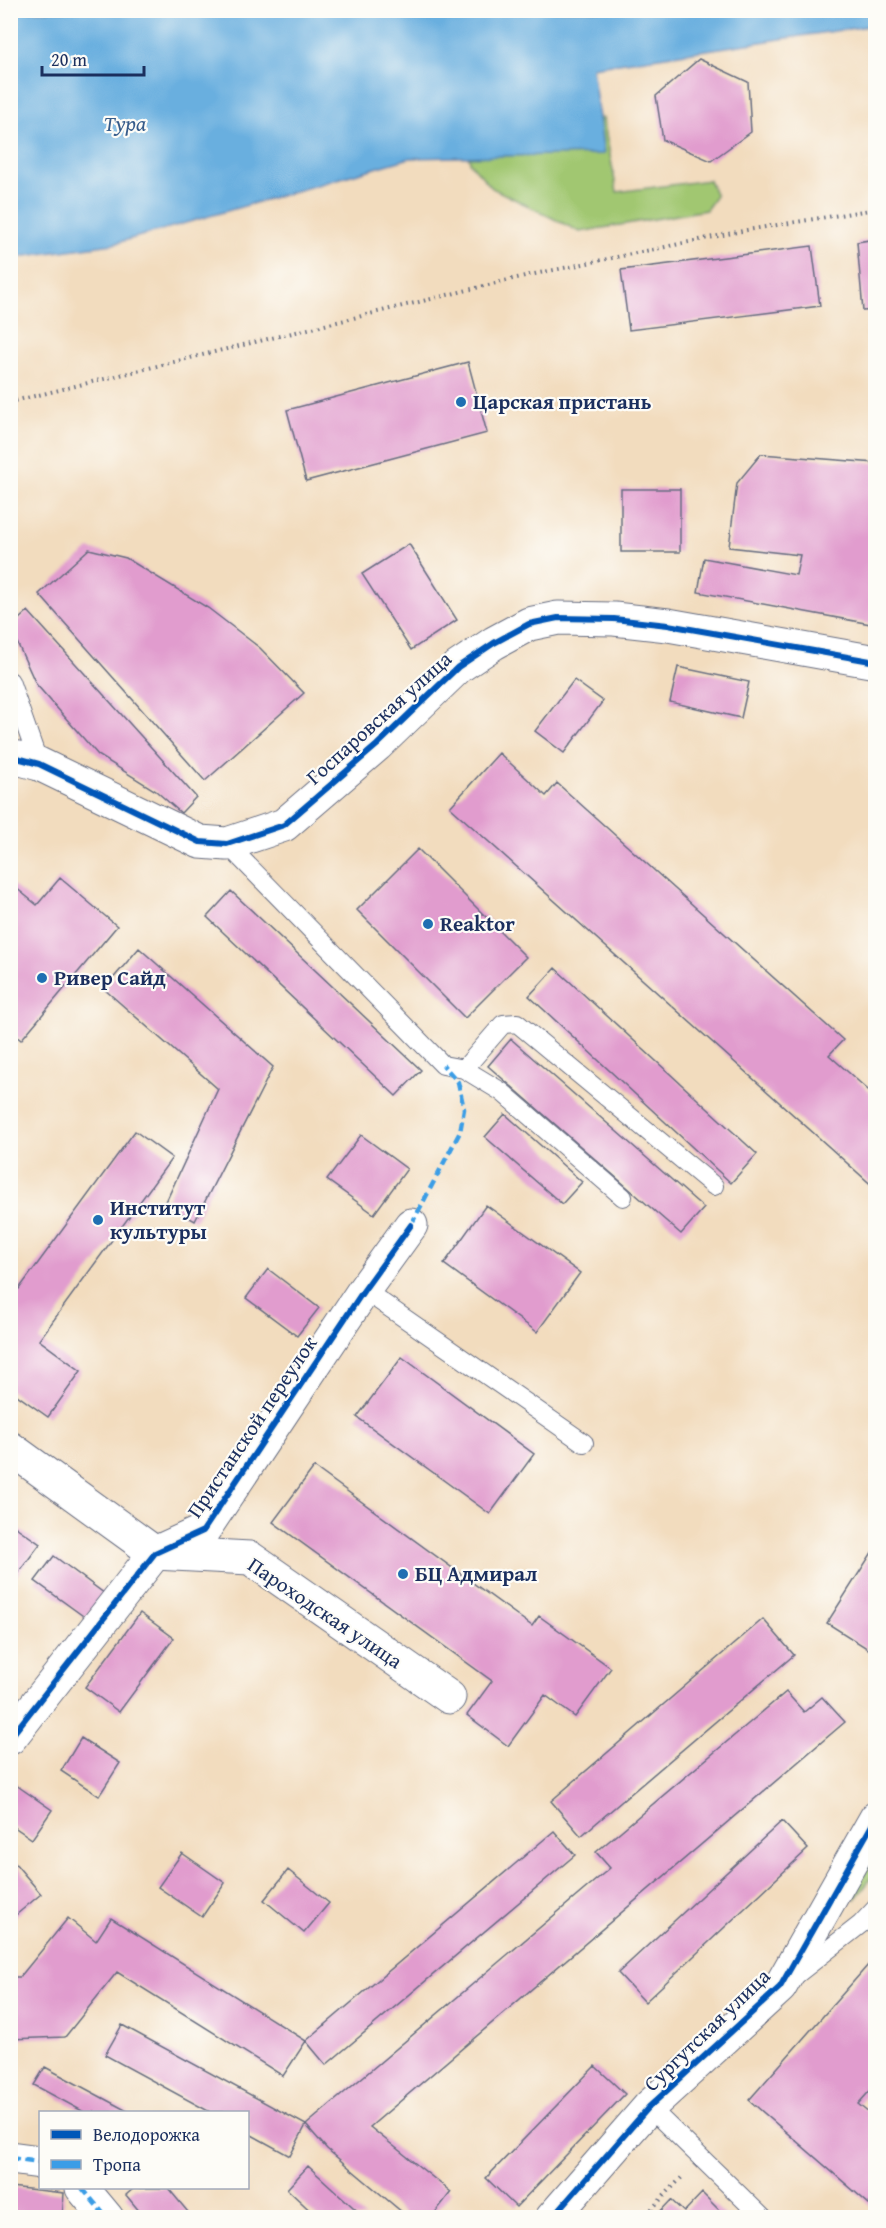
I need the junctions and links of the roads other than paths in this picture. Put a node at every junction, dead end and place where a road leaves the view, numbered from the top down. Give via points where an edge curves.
1 (876, 662) edge
2 (10, 681) edge
3 (25, 760) edge
4 (226, 844) junction
5 (464, 1069) junction
6 (714, 1186) dead end
7 (623, 1197) dead end
8 (411, 1225) dead end
9 (364, 1290) junction
10 (584, 1443) dead end
11 (10, 1448) edge
12 (155, 1553) junction
13 (449, 1697) dead end
14 (10, 1738) edge
15 (876, 1818) edge
16 (876, 1908) edge
17 (780, 1987) junction
18 (649, 2108) junction
19 (10, 2158) edge
20 (39, 2162) edge
21 (84, 2189) edge
22 (107, 2217) edge
23 (552, 2217) edge
24 (763, 2217) edge

1 - 4 street, Госпаровская улица via 614,619 558,618 529,624 458,667 377,745 284,825
2 - 3 lane
3 - 4 street via 200,842
4 - 5 lane via 443,1065
5 - 6 lane via 503,1024 517,1023
5 - 7 lane via 502,1092
8 - 9 street, Пристанской переулок
9 - 10 lane
9 - 12 street, Пристанской переулок via 203,1531
11 - 12 street
12 - 13 street, Пароходская улица via 250,1558
12 - 14 street, Пристанской переулок
15 - 17 street, Сургутская улица
16 - 17 lane
17 - 18 street, Сургутская улица
18 - 23 street, Сургутская улица
18 - 24 lane
19 - 20 street
21 - 22 street

